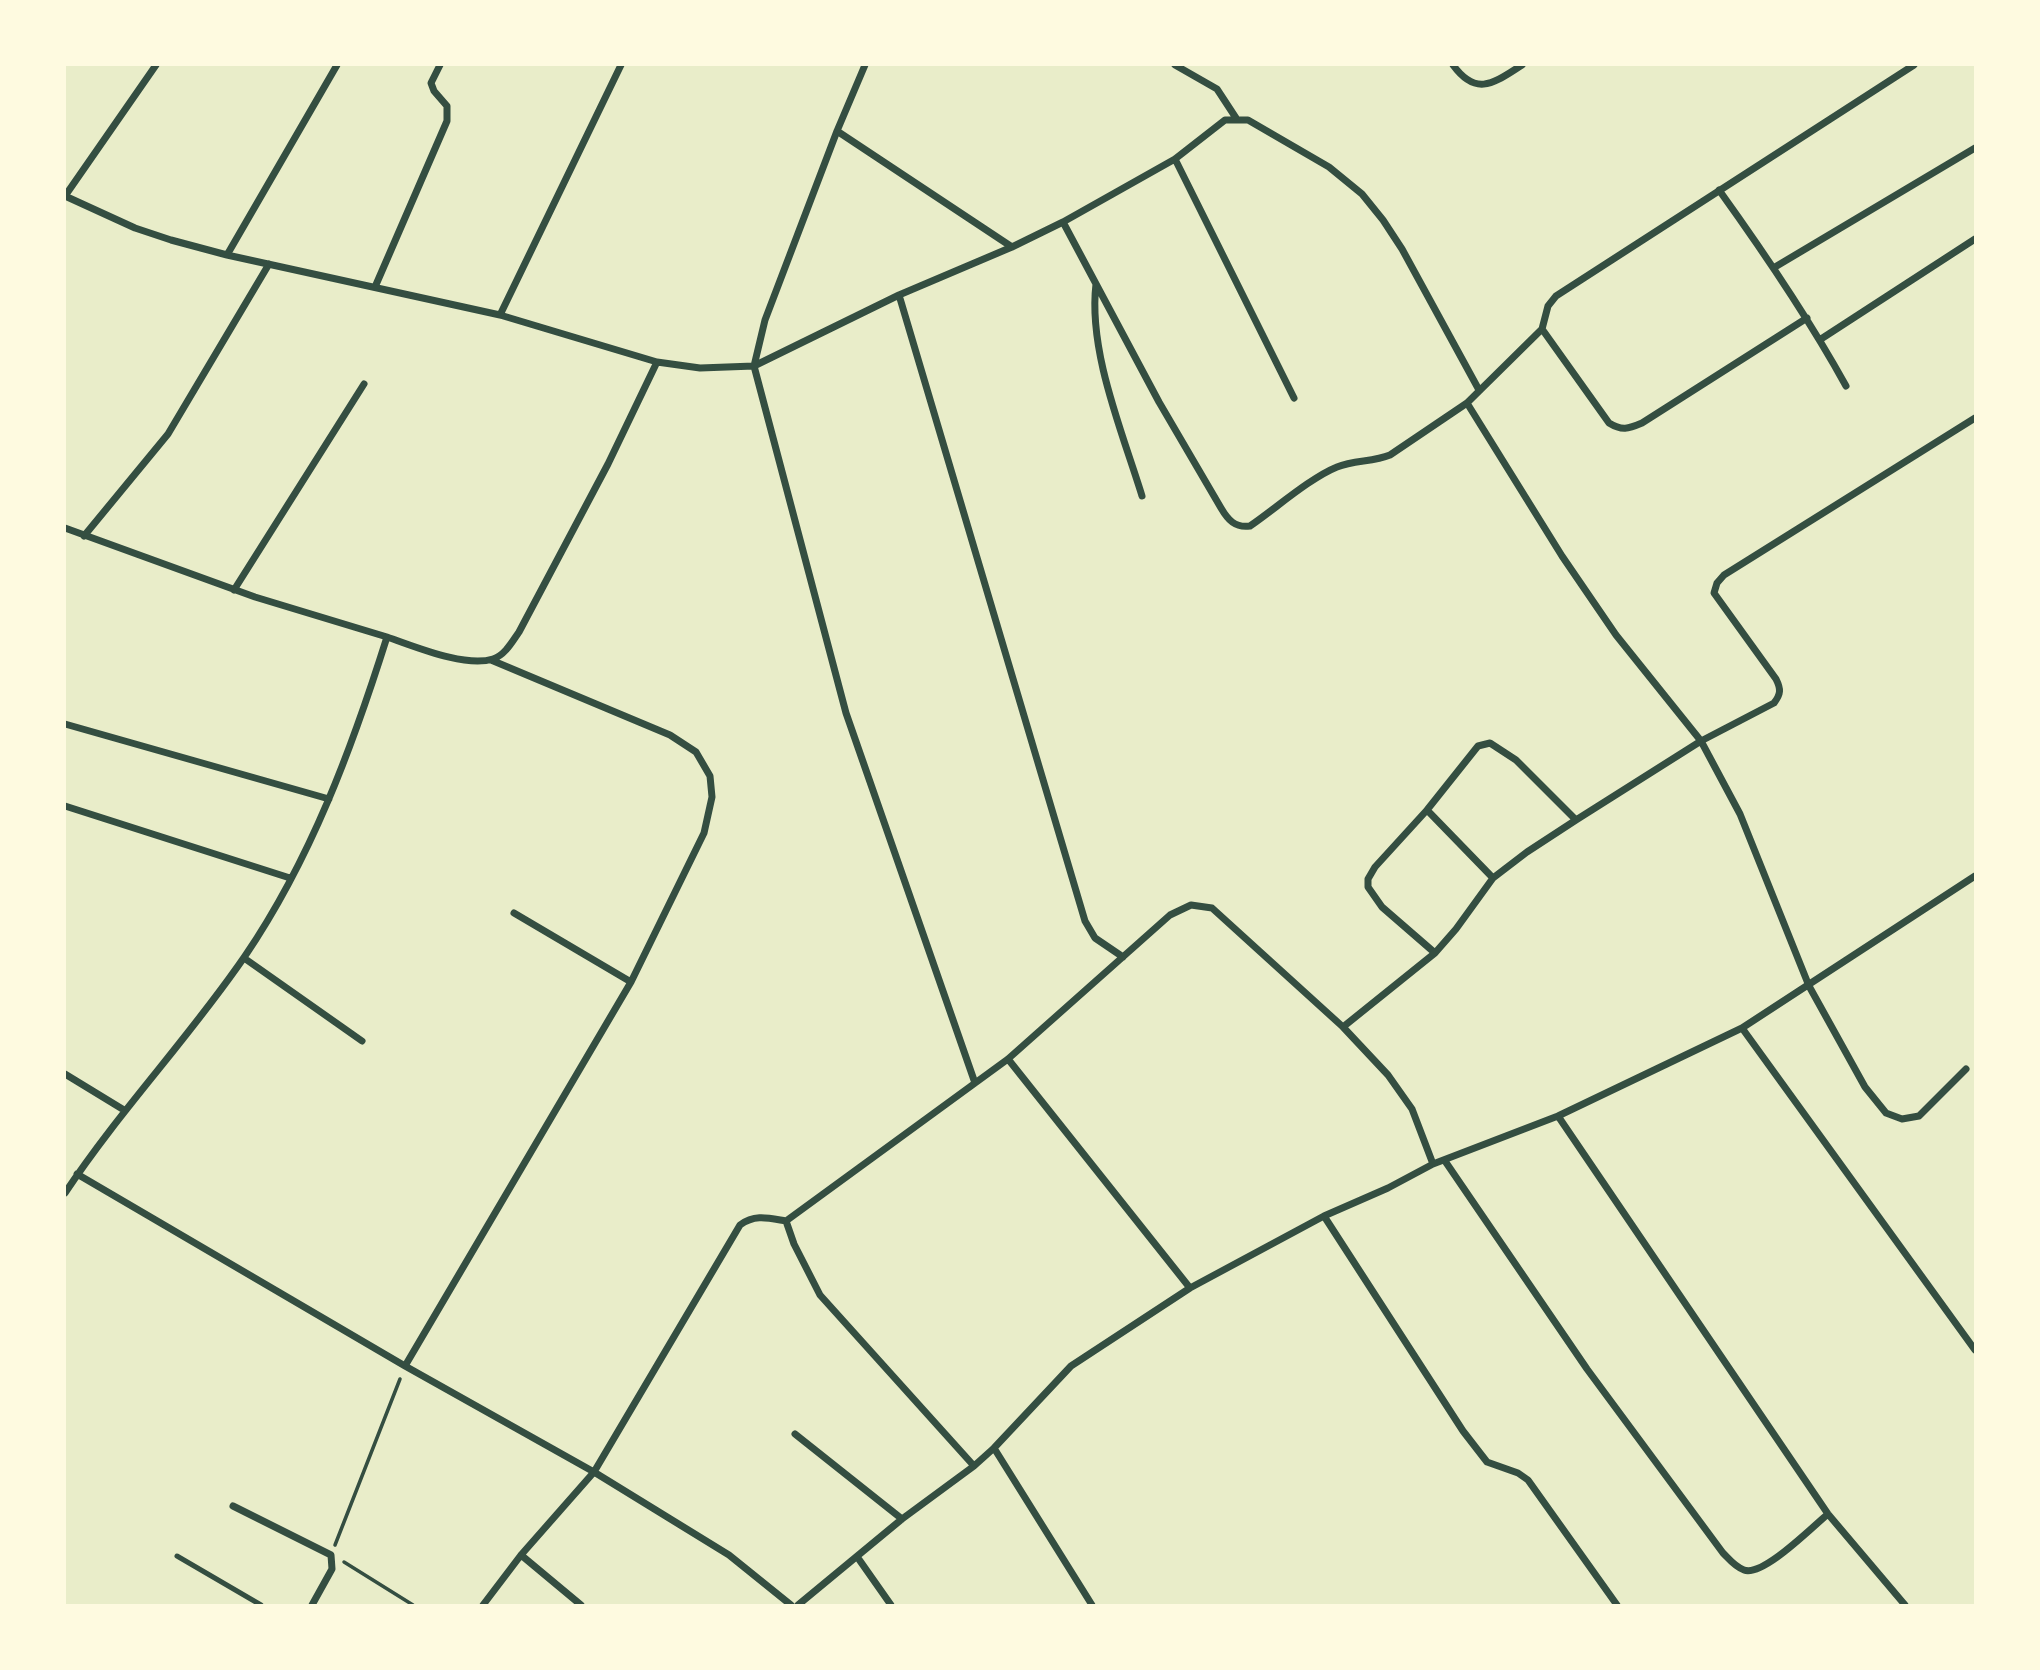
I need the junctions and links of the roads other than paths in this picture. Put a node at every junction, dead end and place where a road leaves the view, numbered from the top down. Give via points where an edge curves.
1 (156, 65) edge
2 (337, 65) edge
3 (440, 65) edge
4 (621, 65) edge
5 (865, 65) edge
6 (1175, 65) edge
7 (1453, 65) edge
8 (1522, 65) edge
9 (1914, 65) edge
10 (1236, 118) junction
11 (837, 131) junction
12 (1975, 148) edge
13 (1175, 159) junction
14 (1719, 190) junction
15 (65, 196) edge
16 (1063, 222) junction
17 (1975, 239) edge
18 (1012, 247) junction
19 (227, 255) junction
20 (269, 264) junction
21 (1775, 267) junction
22 (1096, 283) junction
23 (374, 287) junction
24 (899, 295) junction
25 (500, 315) junction
26 (1807, 318) junction
27 (1542, 329) junction
28 (1821, 339) junction
29 (657, 362) junction
30 (754, 366) junction
31 (364, 384) dead end
32 (1846, 386) dead end
33 (1479, 390) junction
34 (1294, 398) dead end
35 (1467, 403) junction
36 (1975, 418) edge
37 (1142, 496) dead end
38 (65, 528) edge
39 (84, 536) junction
40 (234, 590) junction
41 (387, 637) junction
42 (491, 660) junction
43 (65, 724) edge
44 (1701, 741) junction
45 (329, 799) junction
46 (65, 806) edge
47 (1427, 810) junction
48 (1576, 820) junction
49 (1975, 876) edge
50 (290, 878) junction
51 (1493, 878) junction
52 (514, 913) dead end
53 (1435, 953) junction
54 (1123, 957) junction
55 (244, 958) junction
56 (631, 982) junction
57 (1809, 986) junction
58 (1343, 1027) junction
59 (1742, 1028) junction
60 (362, 1041) dead end
61 (1008, 1059) junction
62 (1966, 1069) dead end
63 (65, 1074) edge
64 (975, 1083) junction
65 (124, 1110) junction
66 (1558, 1116) junction
67 (1445, 1161) junction
68 (1433, 1164) junction
69 (77, 1174) junction
70 (65, 1193) edge
71 (1324, 1216) junction
72 (786, 1220) junction
73 (1190, 1288) junction
74 (1975, 1350) edge
75 (405, 1366) junction
76 (794, 1434) dead end
77 (994, 1448) junction
78 (974, 1466) junction
79 (594, 1472) junction
80 (233, 1506) dead end
81 (1828, 1514) junction
82 (902, 1519) junction
83 (521, 1555) junction
84 (177, 1556) dead end
85 (858, 1558) junction
86 (261, 1605) edge
87 (312, 1605) edge
88 (483, 1605) edge
89 (581, 1605) edge
90 (791, 1605) edge
91 (798, 1605) edge
92 (891, 1605) edge
93 (1092, 1605) edge
94 (1617, 1605) edge
95 (1905, 1605) edge

1 - 15 street
2 - 19 street
3 - 23 street via 431,83 447,106 447,121
4 - 25 street
5 - 11 street
6 - 10 street via 1217,89
7 - 8 street via 1469,81 1483,85
9 - 14 street
10 - 13 street via 1225,120
10 - 33 street via 1248,120 1329,167 1362,194 1402,249
11 - 18 street
11 - 30 street via 765,320
12 - 21 street
13 - 16 street
13 - 34 street
14 - 21 street
14 - 27 street via 1556,296
15 - 19 street via 135,228
16 - 18 street
16 - 22 street
17 - 28 street
18 - 24 street
19 - 20 street
20 - 23 street
20 - 39 street via 168,434
21 - 26 street
22 - 35 street via 1193,461 1228,520 1236,525 1250,526 1331,470 1390,455
22 - 37 street via 1094,322 1101,362
23 - 25 street
24 - 30 street
24 - 54 street via 1085,921 1095,938
25 - 29 street
26 - 27 street via 1626,429 1609,423
26 - 28 street
27 - 33 street
28 - 32 street
29 - 30 street via 700,368
29 - 42 street via 519,632
30 - 64 street via 846,713
31 - 40 street
33 - 35 street
35 - 44 street via 1616,635
36 - 44 street via 1717,583 1714,593 1780,688 1773,703
38 - 39 street
39 - 40 street
40 - 41 street
41 - 42 street via 455,658
41 - 45 street
42 - 56 street via 670,735 696,752 707,770 712,797 704,833
43 - 45 street
44 - 48 street
44 - 57 street via 1740,814
45 - 50 street
46 - 50 street
47 - 48 street via 1478,746 1490,743 1516,760
47 - 51 street
47 - 53 street via 1375,867 1368,887 1382,907
48 - 51 street
49 - 57 street
50 - 55 street
51 - 53 street
52 - 56 street
53 - 58 street
54 - 58 street via 1182,907 1212,908
54 - 61 street
55 - 60 street
55 - 65 street
56 - 75 street
57 - 59 street
57 - 62 street via 1865,1087 1886,1112 1902,1119 1919,1116
58 - 68 street via 1388,1075 1412,1109
59 - 66 street
59 - 74 street
61 - 64 street
61 - 73 street
63 - 65 street
64 - 72 street
65 - 69 street
66 - 67 street
66 - 81 street
67 - 68 street
67 - 81 street via 1587,1369 1733,1564 1756,1571
68 - 71 street
69 - 70 street
69 - 75 street
71 - 73 street
71 - 94 street via 1462,1431 1487,1461 1528,1480
72 - 78 street via 820,1295
72 - 79 street via 750,1218 740,1225
73 - 77 street via 1071,1366
75 - 79 street
76 - 82 street
77 - 78 street
77 - 93 street
78 - 82 street
79 - 83 street
79 - 90 street via 729,1555
80 - 87 street via 331,1555 332,1569
81 - 95 street
82 - 85 street
83 - 88 street
83 - 89 street
84 - 86 lane
85 - 91 street
85 - 92 street

